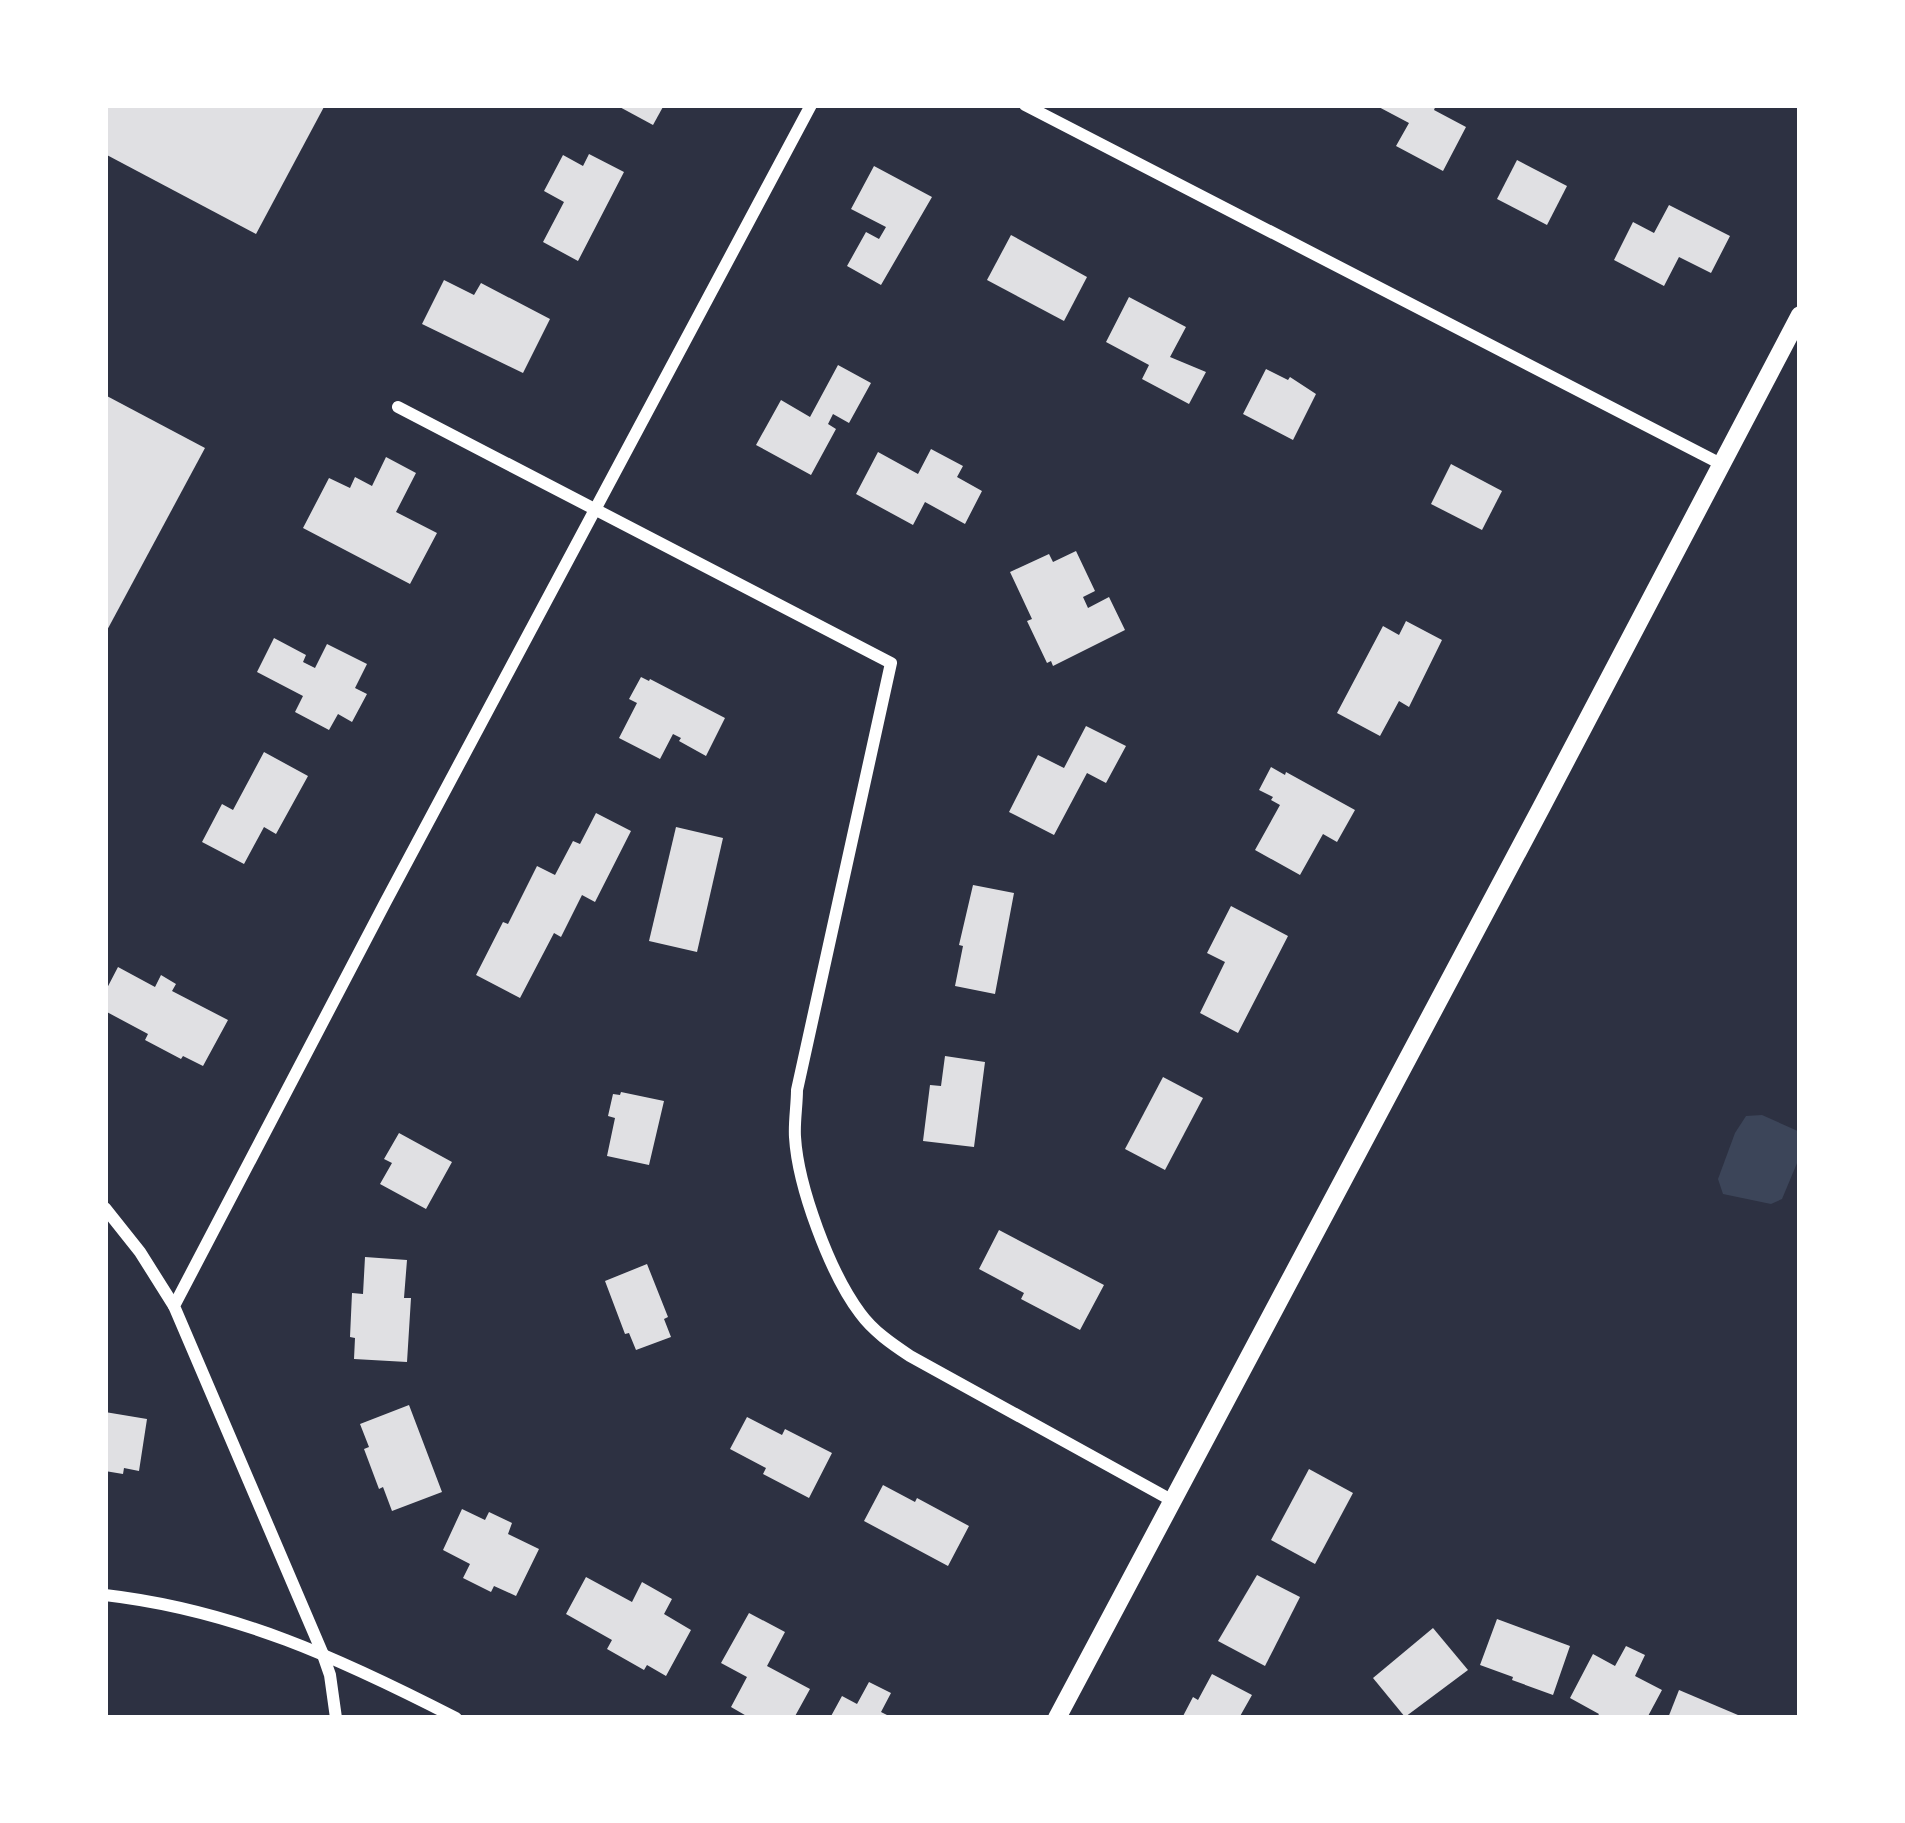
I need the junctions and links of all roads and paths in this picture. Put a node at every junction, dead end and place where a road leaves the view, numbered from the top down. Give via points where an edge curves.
1 (811, 105) edge
2 (1025, 105) edge
3 (1800, 315) edge
4 (398, 407) dead end
5 (1720, 464) junction
6 (594, 509) junction
7 (105, 1208) edge
8 (175, 1306) junction
9 (1173, 1501) junction
10 (105, 1595) edge
11 (322, 1652) junction
12 (336, 1718) edge
13 (456, 1718) edge
14 (1057, 1718) edge

1 - 6 street
2 - 5 street
3 - 5 street
4 - 6 street
5 - 9 street
6 - 8 street
6 - 9 street via 890,663 797,1090 795,1138 809,1206 860,1314 885,1340
7 - 8 street
8 - 11 street
9 - 14 street
10 - 11 street via 201,1613
11 - 12 street
11 - 13 street

